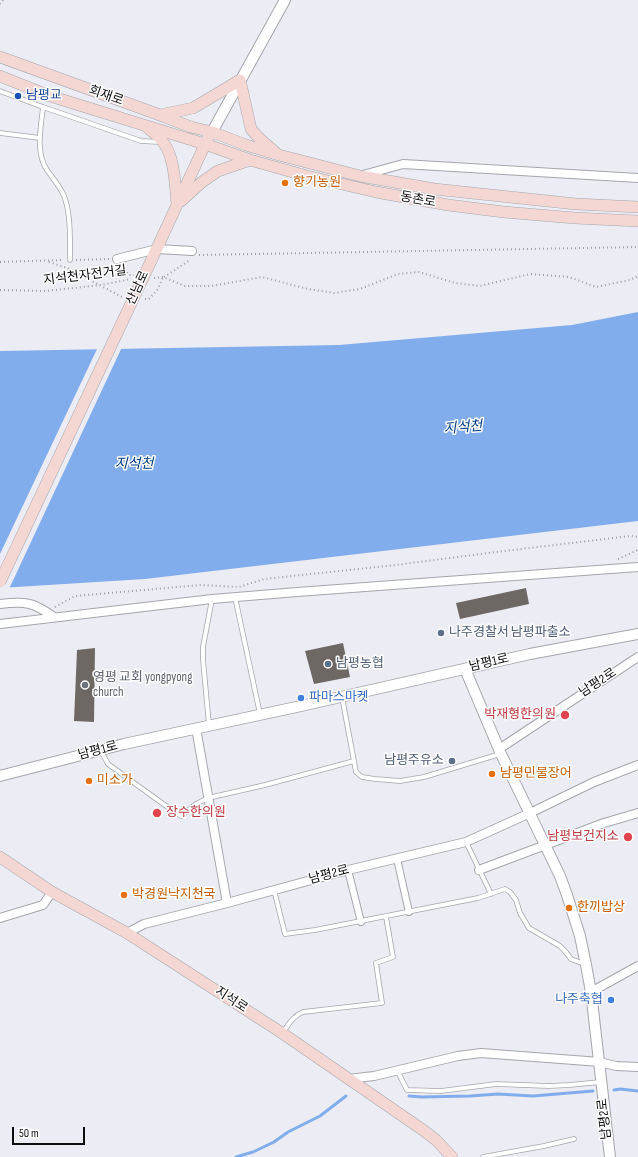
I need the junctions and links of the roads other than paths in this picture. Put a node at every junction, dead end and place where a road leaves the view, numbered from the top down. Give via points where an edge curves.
1 (285, 0) edge
2 (0, 57) edge
3 (0, 76) edge
4 (240, 80) junction
5 (0, 91) edge
6 (43, 107) junction
7 (160, 115) junction
8 (145, 125) junction
9 (212, 132) junction
10 (0, 133) edge
11 (40, 138) junction
12 (163, 142) junction
13 (205, 144) junction
14 (279, 155) junction
15 (250, 160) junction
16 (360, 176) junction
17 (638, 178) edge
18 (177, 204) junction
19 (638, 207) edge
20 (638, 221) edge
21 (157, 249) junction
22 (195, 253) road end
23 (117, 259) road end
24 (70, 260) road end
25 (638, 567) edge
26 (0, 582) edge
27 (235, 597) junction
28 (212, 600) junction
29 (0, 604) edge
30 (54, 617) junction
31 (0, 624) edge
32 (638, 634) edge
33 (638, 657) edge
34 (465, 669) junction
35 (342, 697) junction
36 (260, 714) junction
37 (210, 725) junction
38 (196, 728) junction
39 (100, 750) junction
40 (500, 751) junction
41 (354, 761) junction
42 (638, 765) edge
43 (0, 776) edge
44 (208, 798) junction
45 (530, 813) junction
46 (638, 813) edge
47 (466, 842) junction
48 (545, 846) junction
49 (0, 858) edge
50 (397, 859) junction
51 (348, 870) junction
52 (479, 870) junction
53 (274, 890) junction
54 (52, 892) junction
55 (491, 894) junction
56 (227, 903) junction
57 (409, 912) junction
58 (386, 917) junction
59 (0, 918) edge
60 (362, 922) junction
61 (127, 933) junction
62 (586, 965) junction
63 (638, 966) edge
64 (591, 992) junction
65 (282, 1033) junction
66 (599, 1062) junction
67 (638, 1067) edge
68 (397, 1070) junction
69 (348, 1079) junction
70 (601, 1082) junction
71 (574, 1139) dead end
72 (452, 1157) edge
73 (483, 1157) edge
74 (610, 1157) edge

1 - 4 street, 산남로
2 - 7 main road, 회재로
3 - 8 main road, 회재로 via 50,96
4 - 7 main road via 193,108
4 - 9 street, 산남로
4 - 14 main road via 251,129
5 - 6 lane
6 - 11 lane
6 - 12 lane via 141,141
7 - 9 main road, 회재로
8 - 12 main road
8 - 13 main road, 회재로
9 - 13 main road, 산남로
9 - 14 main road, 동촌로
10 - 11 lane
11 - 24 lane via 43,163 65,197
12 - 18 main road via 172,166
13 - 15 main road, 동촌로
13 - 18 main road, 산남로
14 - 16 main road, 동촌로
15 - 18 main road via 218,171
15 - 20 main road, 동촌로 via 376,192 448,205 574,218
16 - 17 street via 403,164
16 - 19 main road, 동촌로 via 434,189 576,204
18 - 21 main road, 산남로
21 - 22 street
21 - 23 street
21 - 26 main road, 산남로, bridge
25 - 27 street
27 - 28 street
27 - 36 lane
28 - 30 street
28 - 37 lane via 203,647
29 - 30 street via 34,604
30 - 31 street
32 - 34 street, 남평1로
33 - 40 street, 남평2로
34 - 35 street, 남평1로
34 - 40 street, 남평2로
35 - 36 street, 남평1로
35 - 41 lane
36 - 37 street, 남평1로
37 - 38 street, 남평1로
38 - 39 street, 남평1로
38 - 44 street
39 - 43 street, 남평1로
39 - 44 lane via 108,764 181,816
40 - 41 lane via 424,778 400,781 362,776 356,772
40 - 45 street, 남평2로
41 - 44 lane
42 - 45 street, 남평2로 via 594,782
44 - 56 street
45 - 47 street, 남평2로
45 - 48 street, 남평2로
46 - 48 street
47 - 50 street, 남평2로
47 - 52 lane
48 - 52 street
48 - 62 street, 남평2로 via 568,895
49 - 54 main road, 지석로
50 - 51 street, 남평2로
50 - 57 street
51 - 53 street, 남평2로
51 - 60 street
52 - 55 lane
53 - 56 street, 남평2로
53 - 60 lane via 285,934
54 - 59 street via 43,905
54 - 61 main road, 지석로
55 - 57 lane
55 - 62 lane via 505,890 510,892 529,928 560,946 571,959
56 - 61 street, 남평2로 via 144,924
57 - 58 lane
58 - 60 lane
58 - 65 lane via 393,957 376,963 382,1003 303,1012 297,1014
61 - 65 main road, 지석로
62 - 64 street, 남평2로
63 - 64 street
64 - 66 street, 남평2로
65 - 69 main road, 지석로
66 - 67 street
66 - 68 street via 481,1053
66 - 70 street, 남평2로
68 - 69 street
68 - 70 lane, 남평2로 via 407,1090 441,1091 496,1084 549,1086
69 - 72 main road, 지석로 via 423,1130
70 - 74 street, 남평2로
71 - 73 lane

